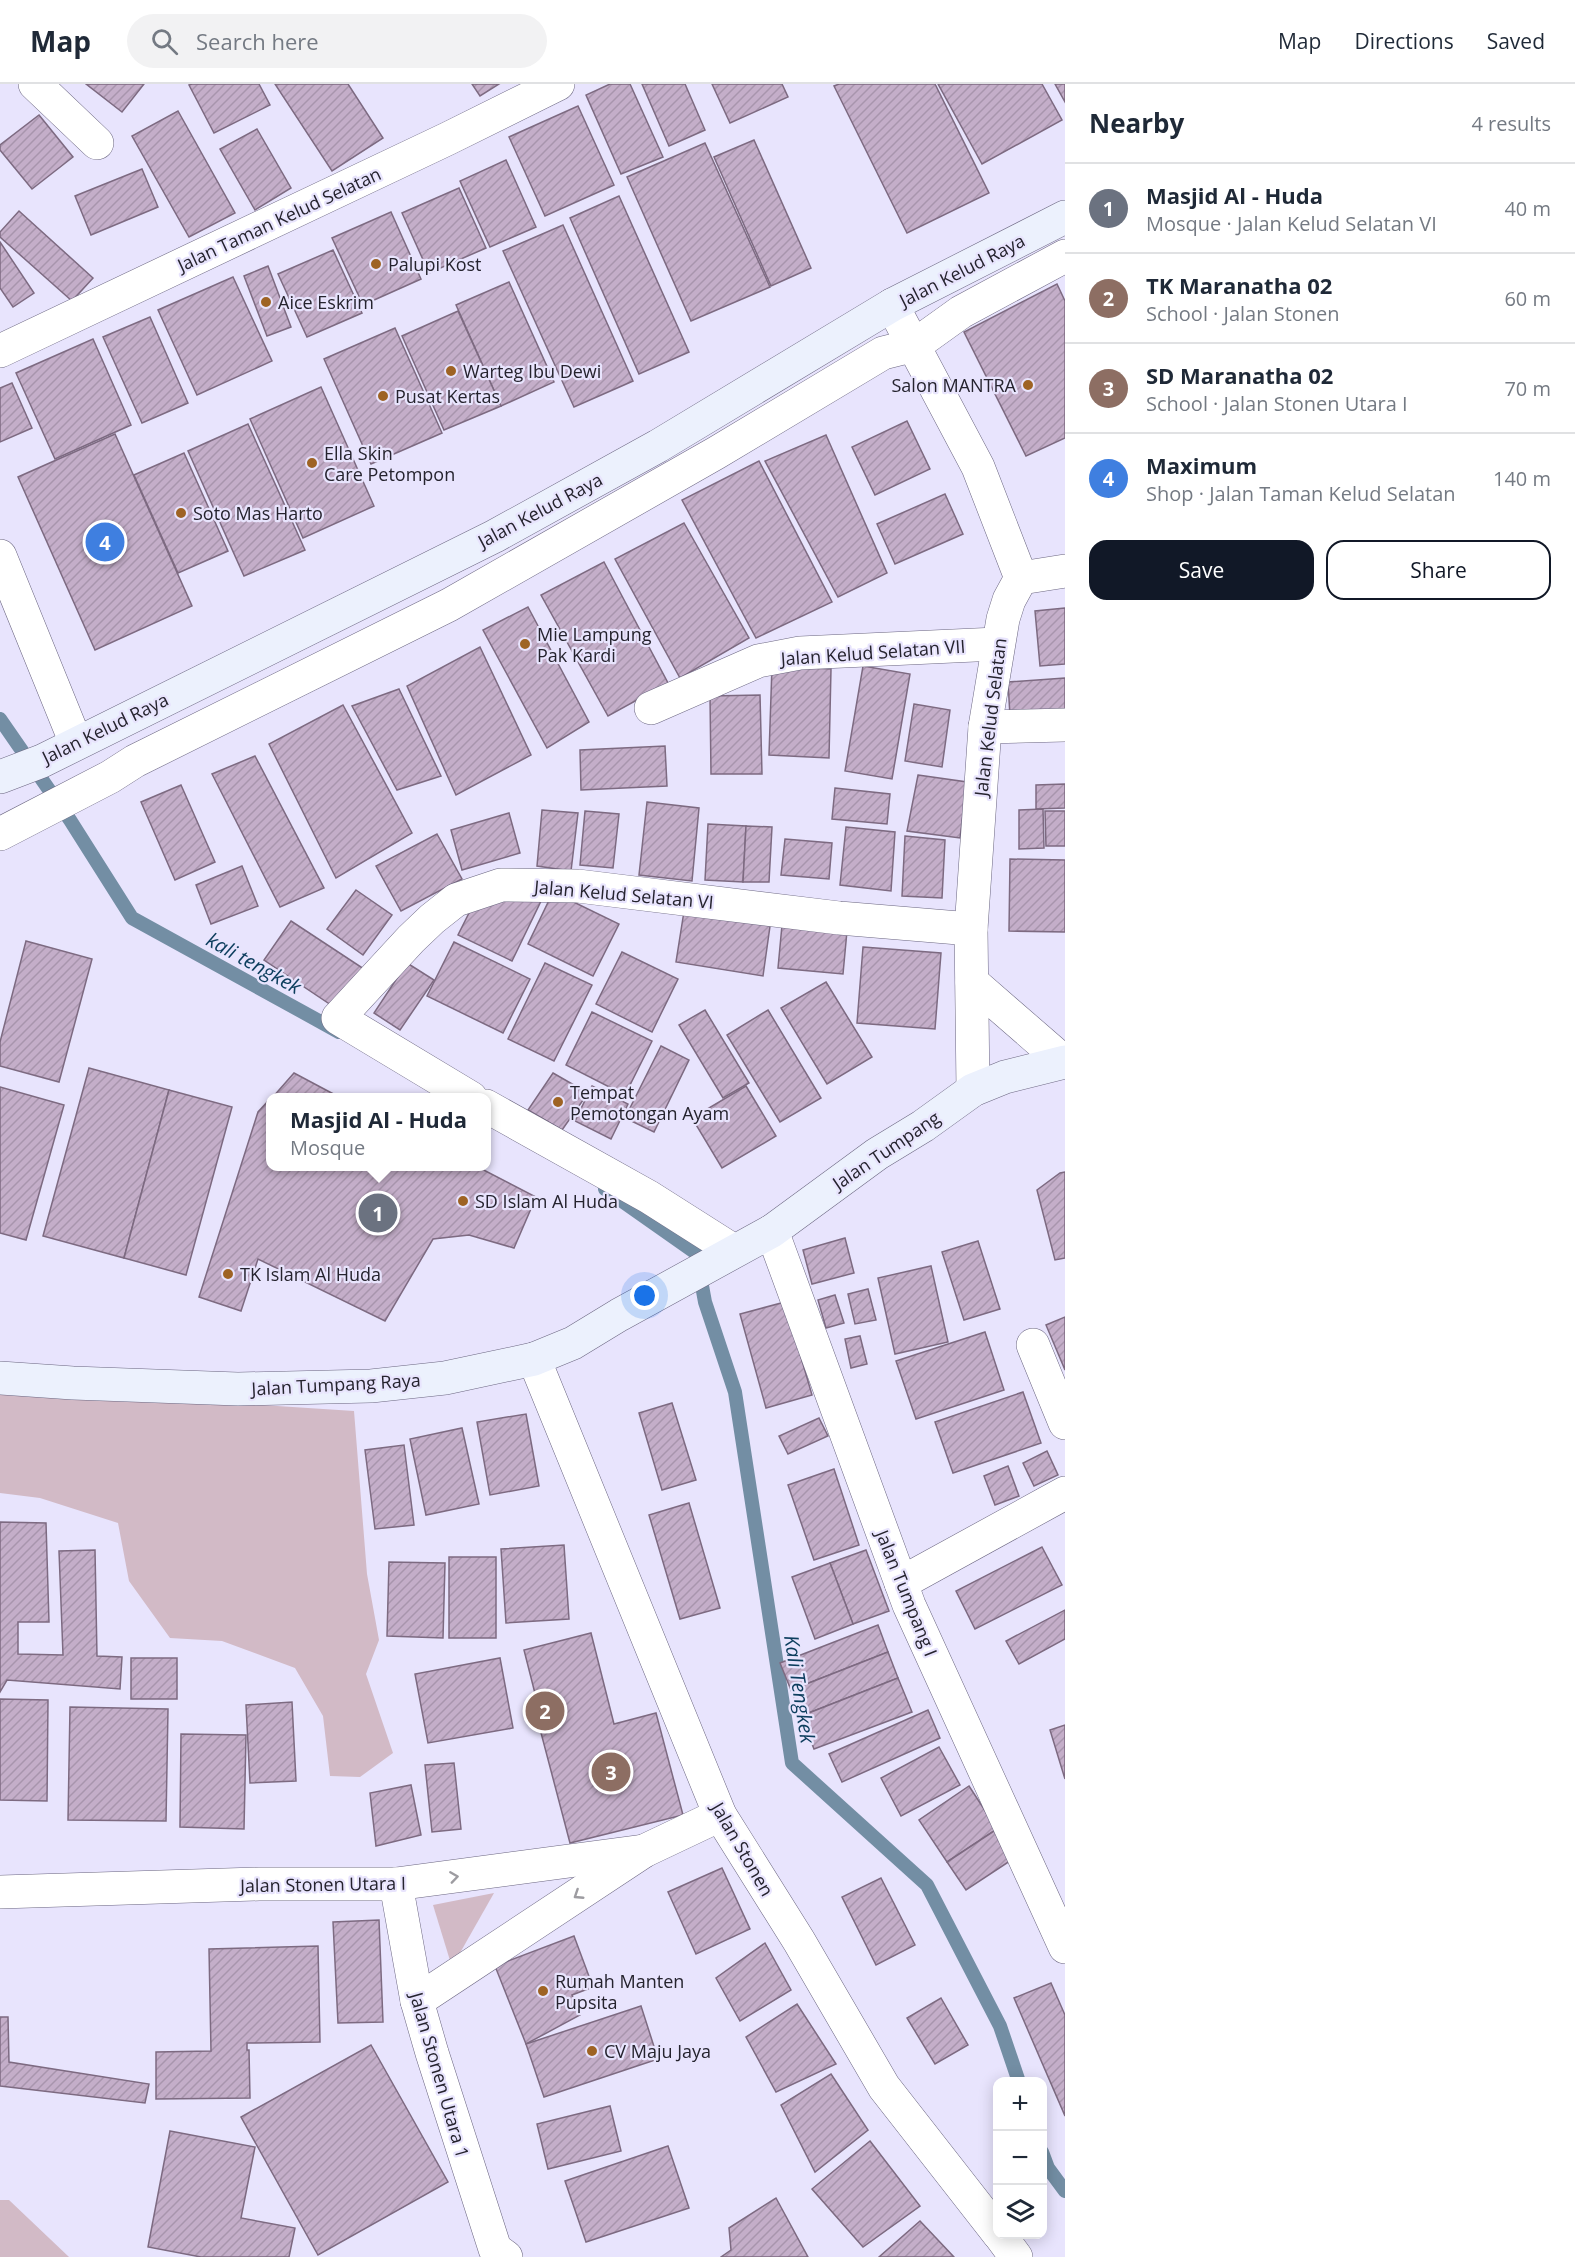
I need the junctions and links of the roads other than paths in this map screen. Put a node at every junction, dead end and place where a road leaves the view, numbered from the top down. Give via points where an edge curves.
1 (35, 84) edge
2 (558, 84) edge
3 (97, 143) dead end
4 (1065, 217) edge
5 (1065, 256) edge
6 (892, 305) junction
7 (915, 345) junction
8 (0, 351) edge
9 (0, 556) edge
10 (1065, 571) edge
11 (1021, 578) junction
12 (997, 644) junction
13 (651, 708) dead end
14 (1065, 724) edge
15 (985, 727) junction
16 (76, 743) junction
17 (0, 777) edge
18 (0, 834) edge
19 (971, 930) junction
20 (972, 982) junction
21 (1065, 1062) edge
22 (973, 1090) junction
23 (463, 1093) edge
24 (491, 1109) edge
25 (772, 1231) junction
26 (725, 1256) junction
27 (1033, 1345) dead end
28 (534, 1359) junction
29 (0, 1378) edge
30 (1065, 1423) edge
31 (1065, 1493) edge
32 (901, 1582) junction
33 (720, 1815) junction
34 (644, 1851) junction
35 (396, 1884) junction
36 (0, 1892) edge
37 (1065, 1947) edge
38 (417, 2001) junction
39 (993, 2228) edge
40 (1002, 2239) edge
41 (495, 2254) edge
42 (1016, 2257) edge

1 - 3 street
2 - 8 street, Jalan Taman Kelud Selatan
4 - 6 main road, Jalan Kelud Raya
5 - 7 street via 962,312
6 - 7 street
6 - 16 main road, Jalan Kelud Raya via 658,446 495,536
7 - 11 street via 978,467
7 - 18 street via 883,353 449,605 135,761
9 - 16 street
10 - 11 street
11 - 12 street, Jalan Kelud Selatan via 1009,600
12 - 13 street, Jalan Kelud Selatan VII via 800,653 758,661
12 - 15 street, Jalan Kelud Selatan
14 - 15 street
15 - 19 street, Jalan Kelud Selatan
16 - 17 main road, Jalan Kelud Raya
19 - 20 street, Jalan Kelud Selatan
19 - 23 street, Jalan Kelud Selatan VI via 578,886 501,885 456,900 432,919 338,1018
20 - 21 street
20 - 22 street, Jalan Kelud Selatan
21 - 22 main road, Jalan Tumpang via 1005,1077
22 - 25 main road, Jalan Tumpang
24 - 26 street via 649,1197
25 - 26 main road, Jalan Tumpang
25 - 32 street, Jalan Tumpang I
26 - 28 main road, Jalan Tumpang Raya via 573,1343
27 - 30 street
28 - 29 main road, Jalan Tumpang Raya via 445,1378 371,1386 238,1389
28 - 33 street, Jalan Stonen
31 - 32 street
32 - 37 street, Jalan Tumpang I
33 - 34 street, Jalan Stonen Utara I
33 - 39 street, Jalan Stonen via 884,2086
35 -> 34 street, Jalan Stonen Utara I
34 -> 38 street, Jalan Stonen Utara I
35 - 36 street, Jalan Stonen Utara I
35 - 38 street, Jalan Stonen Utara 1
38 - 41 street, Jalan Stonen Utara 1
40 - 42 street, Jalan Stonen

